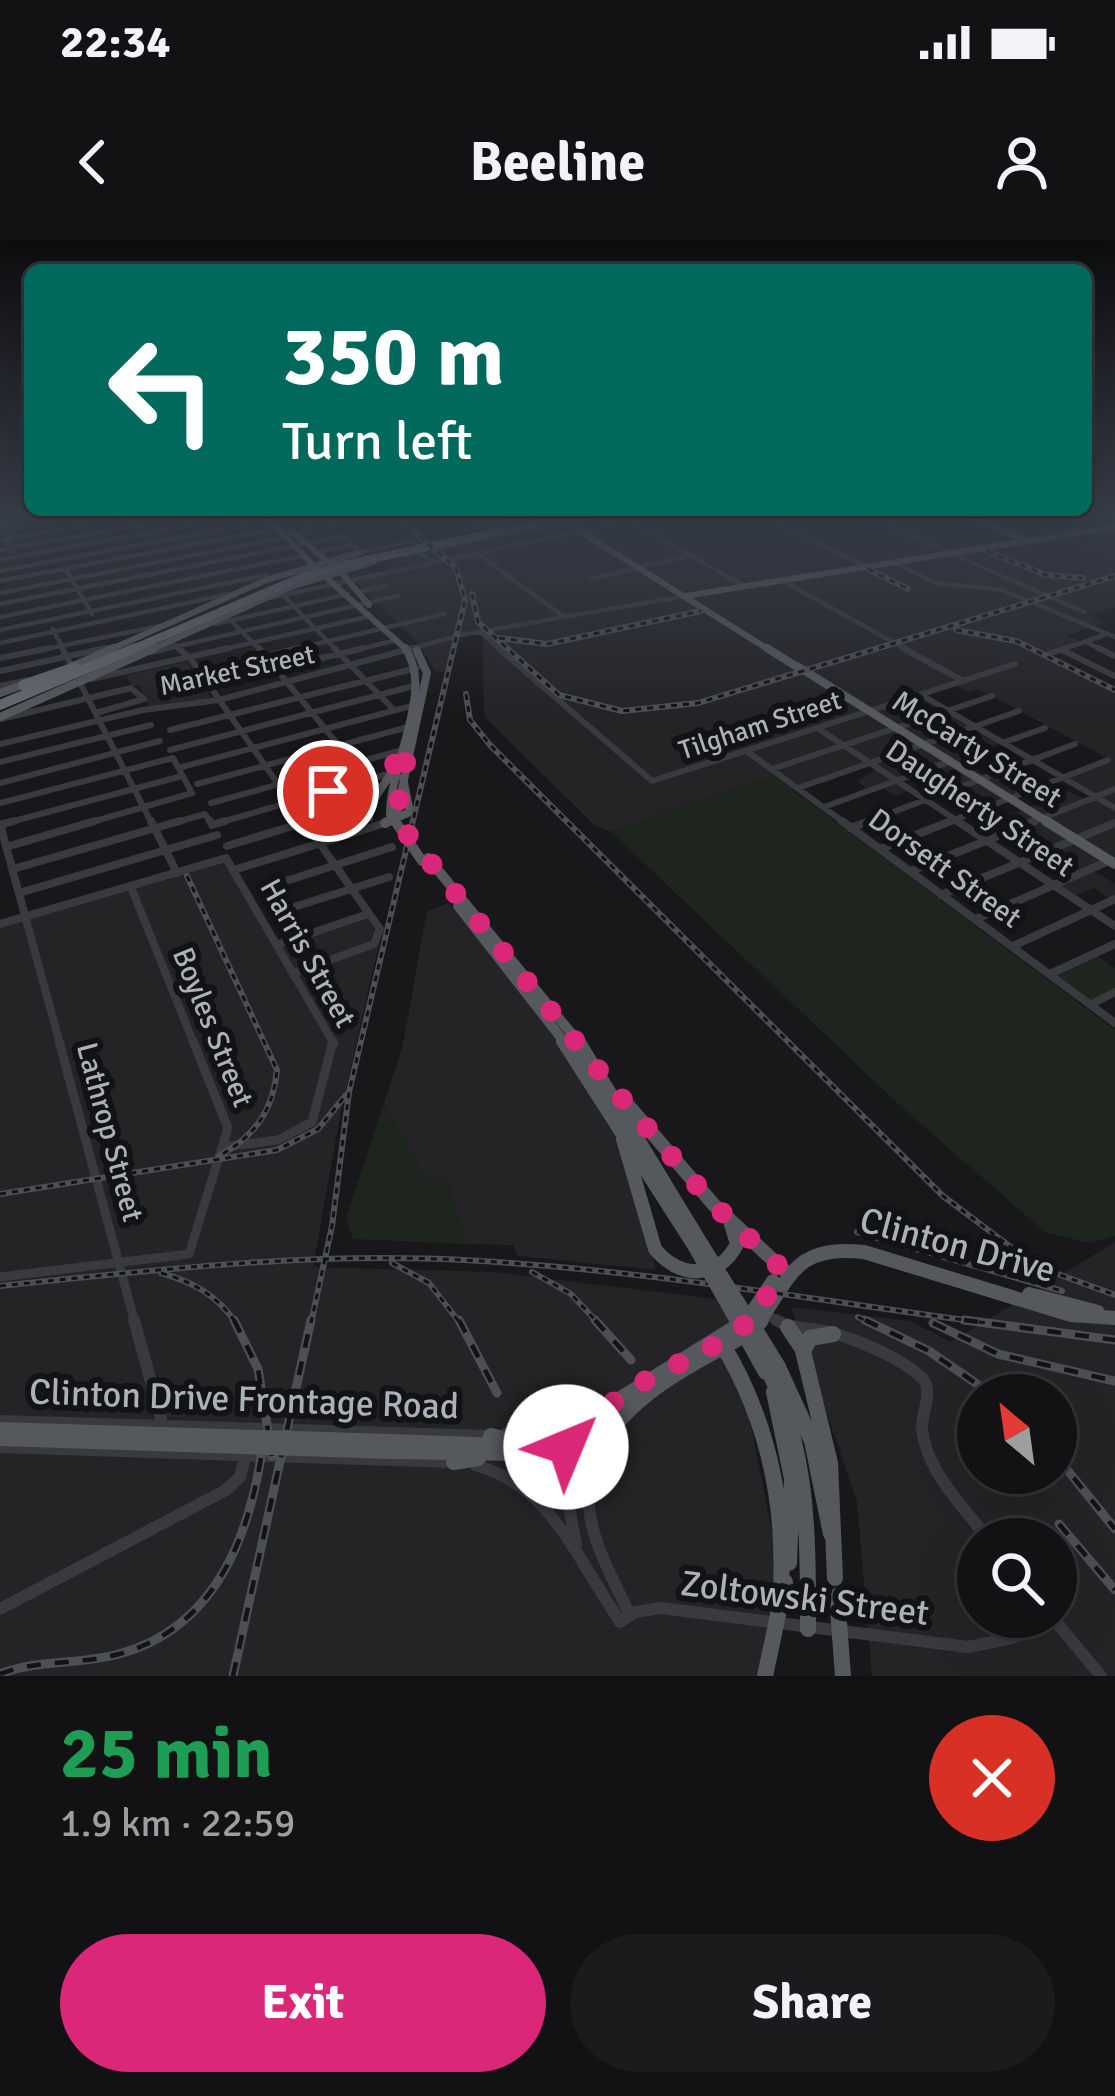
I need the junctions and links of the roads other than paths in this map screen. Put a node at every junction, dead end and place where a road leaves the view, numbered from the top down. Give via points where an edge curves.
1 (28, 580) edge
2 (67, 580) edge
3 (73, 580) edge
4 (123, 580) edge
5 (134, 580) edge
6 (180, 580) edge
7 (203, 580) edge
8 (245, 580) edge
9 (261, 580) edge
10 (263, 580) edge
11 (276, 580) edge
12 (276, 580) edge
13 (325, 580) junction
14 (350, 580) edge
15 (513, 580) edge
16 (660, 580) edge
17 (734, 580) edge
18 (781, 580) joint
19 (930, 580) edge
20 (1012, 580) edge
21 (208, 586) junction
22 (385, 586) dead end
23 (744, 586) junction
24 (31, 587) junction
25 (140, 588) junction
26 (78, 589) junction
27 (358, 592) junction
28 (0, 593) edge
29 (282, 594) junction
30 (348, 594) junction
31 (398, 596) dead end
32 (685, 596) junction
33 (36, 597) junction
34 (224, 597) junction
35 (148, 599) junction
36 (265, 599) junction
37 (84, 600) junction
38 (0, 604) edge
39 (364, 604) junction
40 (294, 606) junction
41 (42, 608) junction
42 (156, 610) junction
43 (90, 611) junction
44 (1084, 612) dead end
45 (443, 614) dead end
46 (372, 616) junction
47 (562, 616) junction
48 (0, 617) edge
49 (230, 617) junction
50 (305, 617) junction
51 (48, 620) junction
52 (97, 622) junction
53 (185, 623) junction
54 (215, 623) dead end
55 (388, 627) junction
56 (0, 629) edge
57 (316, 629) junction
58 (170, 630) junction
59 (245, 631) junction
60 (480, 631) junction
61 (54, 632) junction
62 (104, 634) junction
63 (1113, 634) edge
64 (158, 635) junction
65 (327, 641) junction
66 (1085, 641) junction
67 (0, 643) edge
68 (255, 643) junction
69 (61, 644) junction
70 (405, 644) junction
71 (181, 645) junction
72 (129, 648) junction
73 (108, 649) junction
74 (1060, 650) junction
75 (150, 653) dead end
76 (339, 654) junction
77 (1048, 654) dead end
78 (67, 656) junction
79 (265, 656) junction
80 (1115, 656) edge
81 (0, 658) edge
82 (190, 658) junction
83 (1015, 664) dead end
84 (117, 665) junction
85 (72, 667) junction
86 (351, 667) junction
87 (418, 668) junction
88 (276, 669) junction
89 (0, 671) edge
90 (200, 671) junction
91 (127, 673) junction
92 (52, 674) junction
93 (1115, 676) edge
94 (92, 679) junction
95 (364, 680) junction
96 (964, 681) junction
97 (80, 683) junction
98 (287, 683) junction
99 (22, 685) junction
100 (421, 685) junction
101 (209, 686) junction
102 (62, 691) junction
103 (379, 694) junction
104 (922, 695) junction
105 (0, 696) edge
106 (992, 696) dead end
107 (299, 697) junction
108 (88, 698) junction
109 (219, 700) junction
110 (411, 706) junction
111 (393, 709) junction
112 (25, 710) junction
113 (948, 711) junction
114 (1019, 711) dead end
115 (312, 712) junction
116 (871, 712) junction
117 (229, 715) junction
118 (98, 716) junction
119 (0, 718) edge
120 (151, 725) dead end
121 (410, 726) junction
122 (975, 726) junction
123 (325, 728) junction
124 (818, 728) junction
125 (897, 728) junction
126 (1045, 728) dead end
127 (170, 730) dead end
128 (241, 731) junction
129 (108, 736) junction
130 (160, 741) dead end
131 (1004, 743) junction
132 (0, 744) edge
133 (923, 744) junction
134 (1075, 744) dead end
135 (337, 745) junction
136 (844, 746) junction
137 (252, 748) junction
138 (117, 752) junction
139 (401, 752) junction
140 (747, 752) junction
141 (386, 753) joint
142 (172, 754) junction
143 (1033, 760) junction
144 (1108, 760) dead end
145 (951, 761) junction
146 (352, 762) junction
147 (0, 763) edge
148 (869, 763) junction
149 (264, 765) junction
150 (125, 770) junction
151 (771, 770) junction
152 (180, 772) junction
153 (397, 774) junction
154 (1063, 778) junction
155 (980, 779) junction
156 (367, 780) junction
157 (896, 781) junction
158 (0, 782) edge
159 (277, 783) junction
160 (197, 784) dead end
161 (135, 789) junction
162 (796, 789) junction
163 (1115, 789) edge
164 (1095, 797) junction
165 (1011, 798) junction
166 (926, 800) junction
167 (211, 802) dead end
168 (291, 802) junction
169 (372, 802) junction
170 (0, 803) edge
171 (145, 808) junction
172 (822, 808) junction
173 (1115, 808) edge
174 (390, 816) junction
175 (1042, 818) junction
176 (370, 819) junction
177 (955, 820) junction
178 (304, 822) junction
179 (1115, 823) edge
180 (0, 825) edge
181 (155, 828) junction
182 (850, 828) junction
183 (357, 832) junction
184 (217, 835) dead end
185 (1076, 839) junction
186 (986, 841) junction
187 (320, 843) junction
188 (227, 846) dead end
189 (392, 847) dead end
190 (879, 849) junction
191 (166, 850) junction
192 (5, 852) edge
193 (1113, 861) edge
194 (1020, 863) junction
195 (335, 866) junction
196 (13, 869) junction
197 (234, 870) junction
198 (910, 872) junction
199 (177, 873) junction
200 (389, 877) dead end
201 (1054, 886) junction
202 (131, 887) junction
203 (261, 889) dead end
204 (352, 889) junction
205 (20, 893) junction
206 (941, 895) junction
207 (456, 898) junction
208 (1115, 899) edge
209 (1091, 910) junction
210 (278, 912) dead end
211 (368, 914) junction
212 (26, 918) junction
213 (975, 920) junction
214 (0, 924) edge
215 (1115, 926) edge
216 (279, 944) junction
217 (1115, 944) edge
218 (1012, 947) junction
219 (294, 973) junction
220 (1050, 974) junction
221 (1115, 992) edge
222 (1090, 1005) junction
223 (1115, 1023) edge
224 (604, 1078) junction
225 (613, 1113) junction
226 (224, 1148) junction
227 (730, 1222) junction
228 (699, 1246) junction
229 (119, 1260) junction
230 (785, 1271) junction
231 (0, 1277) edge
232 (763, 1313) junction
233 (1115, 1318) edge
234 (788, 1327) junction
235 (833, 1334) junction
236 (715, 1347) junction
237 (803, 1351) junction
238 (771, 1370) junction
239 (632, 1394) junction
240 (159, 1426) junction
241 (252, 1429) junction
242 (491, 1436) junction
243 (2, 1439) edge
244 (391, 1446) junction
245 (526, 1451) junction
246 (151, 1452) junction
247 (585, 1454) junction
248 (245, 1455) junction
249 (454, 1462) junction
250 (569, 1508) junction
251 (972, 1518) edge
252 (584, 1564) junction
253 (784, 1580) junction
254 (836, 1587) junction
255 (0, 1609) edge
256 (625, 1619) junction
257 (808, 1629) junction
258 (1012, 1638) edge
259 (1069, 1638) edge
260 (765, 1676) edge
261 (843, 1676) edge
262 (1101, 1676) edge

1 - 24 street
2 - 24 street
3 - 26 street
4 - 26 street
5 - 25 street
6 - 25 street
7 - 21 street
8 - 21 street
9 - 34 main road
10 - 53 highway
11 - 53 highway
12 - 58 highway
13 - 29 main road
13 - 29 street
13 - 30 main road
14 - 27 main road
15 - 47 street
16 - 32 main road, McCarty Street
17 - 23 street
18 - 23 main road, Market Street
18 - 96 street
19 - 63 street via 1002,590
20 - 44 street
21 - 34 street
21 - 35 street
22 - 27 street
23 - 32 main road, Market Street
24 - 28 street
24 - 33 street
25 - 35 street
25 - 37 street
26 - 33 street
26 - 37 street
27 - 39 main road
29 - 36 main road
29 - 40 street
30 - 39 main road
30 - 40 street
31 - 39 street
32 - 47 street, Market Street
32 - 116 main road, McCarty Street
33 - 38 street
33 - 41 street
34 - 42 street
34 - 58 main road
35 - 42 street
35 - 43 street
36 - 49 main road
36 - 58 highway
37 - 41 street
37 - 43 street
39 - 46 main road
39 - 50 street
39 - 55 main road
40 - 49 street
40 - 50 street
41 - 48 street
41 - 51 street
42 - 52 street
42 - 58 street
43 - 51 street
43 - 52 street
45 - 55 street
46 - 55 main road
46 - 57 street
47 - 60 street, Market Street
49 - 54 street
49 - 58 main road
49 - 59 street
50 - 57 street
50 - 59 street
51 - 56 street
51 - 61 street
52 - 61 street
52 - 62 street
53 - 64 highway
55 - 65 street
55 - 70 main road
55 - 70 main road
57 - 65 street
57 - 68 street
58 - 62 street
58 - 71 street
58 - 72 highway
58 - 84 main road
59 - 68 street
59 - 71 street
60 - 70 street, Market Street
60 - 140 street, Tilgham Street via 655,781
61 - 67 street
61 - 69 street
62 - 69 street
62 - 73 street
63 - 66 street
64 - 99 highway
64 - 105 highway
65 - 76 street
65 - 79 street
66 - 74 street
66 - 80 street
68 - 79 street
68 - 82 street
69 - 78 street
69 - 81 street
70 - 76 street
70 - 86 street, Market Street
70 - 87 main road
70 - 100 main road via 426,666
71 - 75 street
71 - 82 street
72 - 73 main road
72 - 102 highway
72 - 105 highway
73 - 78 street
73 - 85 main road
74 - 77 street
74 - 93 street
76 - 86 street
76 - 88 street
78 - 85 street
78 - 89 street
79 - 88 street
79 - 90 street
82 - 90 street
82 - 91 street
83 - 96 street, Tilgham Street
84 - 91 street
84 - 94 main road
85 - 92 main road
86 - 95 street
86 - 98 street, Market Street
87 - 95 street
87 - 100 main road
88 - 98 street
88 - 101 street
90 - 101 street
91 - 94 street
92 - 99 main road
92 - 105 street
94 - 97 main road
95 - 103 street
95 - 107 street
96 - 104 street, Tilgham Street
97 - 102 main road
97 - 108 street
98 - 107 street
98 - 109 street, Market Street
99 - 105 main road
100 - 103 street
100 - 110 main road
100 - 121 main road
101 - 109 street
102 - 112 main road
103 - 111 street
103 - 115 street
104 - 113 street
104 - 116 street, Tilgham Street
106 - 113 street
107 - 115 street
107 - 117 street
108 - 112 street
108 - 118 street
108 - 118 street via 135,688 143,700
109 - 117 street
109 - 118 street, Market Street
110 - 111 street
110 - 121 main road
111 - 123 street
112 - 119 main road
113 - 122 street
113 - 125 street
114 - 122 street
115 - 123 street
115 - 128 street
116 - 124 street, Tilgham Street
116 - 125 main road, McCarty Street
117 - 127 street
117 - 128 street
118 - 129 street
118 - 132 street, Market Street
120 - 129 street
121 - 135 street
121 - 139 main road
122 - 131 street
122 - 133 street
123 - 135 street
123 - 137 street
124 - 136 street, Daugherty Street
124 - 140 street, Tilgham Street
125 - 133 main road, McCarty Street
125 - 136 street
126 - 131 street
128 - 137 street
128 - 142 street
129 - 138 street
129 - 147 street
130 - 138 street
131 - 143 street
133 - 145 main road, McCarty Street
133 - 148 street
134 - 143 street
135 - 146 street
135 - 149 street
136 - 148 street, Daugherty Street
136 - 151 street
137 - 149 street
137 - 152 street
138 - 150 street
138 - 158 street
139 - 141 main road
139 - 153 main road
140 - 151 street, Dorsett Street
141 - 146 street
142 - 150 street
142 - 152 street
143 - 154 street
143 - 155 street
144 - 154 street
145 - 155 main road, McCarty Street
145 - 157 street
146 - 156 street
146 - 159 street
148 - 157 street, Daugherty Street
148 - 162 street
149 - 159 street
149 - 160 street
150 - 161 street
150 - 170 street
151 - 162 street, Dorsett Street
152 - 161 street
152 - 171 street via 192,795
153 - 156 street
153 - 169 main road
153 - 174 main road
153 - 174 main road via 410,812
154 - 164 street
154 - 165 street
155 - 165 main road, McCarty Street
155 - 166 street
156 - 168 street
156 - 169 street
157 - 166 street, Daugherty Street
157 - 172 street
159 - 167 street
159 - 168 street
161 - 171 street
161 - 180 street
162 - 172 street, Dorsett Street
163 - 164 street
164 - 173 street
164 - 175 street
165 - 175 main road, McCarty Street
165 - 177 street
166 - 177 street, Daugherty Street
166 - 182 street
168 - 178 street
168 - 181 street via 212,825 205,814
169 - 176 street
169 - 178 street
171 - 181 street
171 - 192 street
172 - 182 street, Dorsett Street
174 - 176 street
174 - 183 street
174 - 207 main road, bridge
175 - 185 main road, McCarty Street
175 - 186 street
176 - 183 street
177 - 186 street, Daugherty Street
177 - 190 street
178 - 187 street
178 - 188 street
179 - 185 street
180 - 192 street, Lathrop Street
181 - 191 street
181 - 196 street
182 - 190 street, Dorsett Street
183 - 187 street
184 - 191 street
185 - 193 main road, McCarty Street
185 - 194 street
186 - 194 street, Daugherty Street
186 - 198 street
187 - 195 street
187 - 197 street
189 - 195 street
190 - 198 street, Dorsett Street
191 - 199 street
191 - 205 street
192 - 196 street, Lathrop Street
193 - 201 street
194 - 201 street, Daugherty Street
194 - 206 street
195 - 203 street
195 - 204 street
196 - 205 street, Lathrop Street
197 - 199 street, Harris Street via 226,858
197 - 216 street, Harris Street
198 - 206 street, Dorsett Street
199 - 202 street
200 - 204 street
201 - 209 street, Daugherty Street
201 - 213 street
202 - 212 street
202 - 226 street, Boyles Street via 227,1125
204 - 210 street
204 - 211 street
205 - 212 street, Lathrop Street
206 - 213 street, Dorsett Street
207 - 224 main road
207 - 225 main road
208 - 209 street
209 - 215 street, Daugherty Street
209 - 218 street
211 - 216 street
211 - 219 street via 380,929 374,944
212 - 214 street
212 - 229 street, Lathrop Street
213 - 218 street, Dorsett Street
216 - 219 street, Harris Street
217 - 220 street
218 - 220 street, Dorsett Street
219 - 226 street, Harris Street via 334,1043 316,1116 278,1140
220 - 222 street, Dorsett Street
221 - 222 street
222 - 223 street, Dorsett Street
224 - 227 main road
224 - 228 main road
225 - 227 main road via 665,1263 691,1273 723,1263 737,1244
225 - 228 main road
226 - 229 street, Boyles Street via 189,1254
227 - 230 main road
228 - 238 main road, bridge
228 - 238 main road, bridge
229 - 231 street
229 - 240 street, Lathrop Street
230 - 232 main road
230 - 233 main road, Clinton Drive via 845,1249 1071,1315
232 - 234 street
232 - 236 main road
234 - 235 street
234 - 237 main road
235 - 237 main road via 813,1336
235 - 251 street via 923,1378 931,1462
236 - 239 main road
236 - 253 main road via 750,1396 773,1483
237 - 254 main road via 830,1444
238 - 253 main road via 793,1479
238 - 254 main road via 816,1455
238 - 257 main road via 805,1465
239 - 242 street, Clinton Drive Frontage Road via 560,1424
239 - 247 main road via 594,1420
240 - 241 street, Clinton Drive Frontage Road
240 - 243 street, Clinton Drive Frontage Road
240 - 246 street, Lathrop Street
241 - 242 street, Clinton Drive Frontage Road
241 - 248 street
242 - 245 main road
243 - 244 main road, bridge
243 - 246 street, Clinton Drive Frontage Road
244 - 245 main road
244 - 245 main road
245 - 247 main road
245 - 249 main road
245 - 250 street via 559,1480
246 - 248 street, Clinton Drive Frontage Road
247 - 250 street
247 - 256 street via 591,1535
248 - 249 street, Clinton Drive Frontage Road
248 - 255 street via 240,1477 226,1490
249 - 252 street, Clinton Drive Frontage Road via 504,1474 532,1493
250 - 252 street
252 - 256 street, Clinton Drive Frontage Road
253 - 260 main road, bridge
254 - 261 main road, bridge
256 - 257 street, Zoltowski Street via 661,1608
257 - 258 street, Zoltowski Street via 968,1647
259 - 262 street

